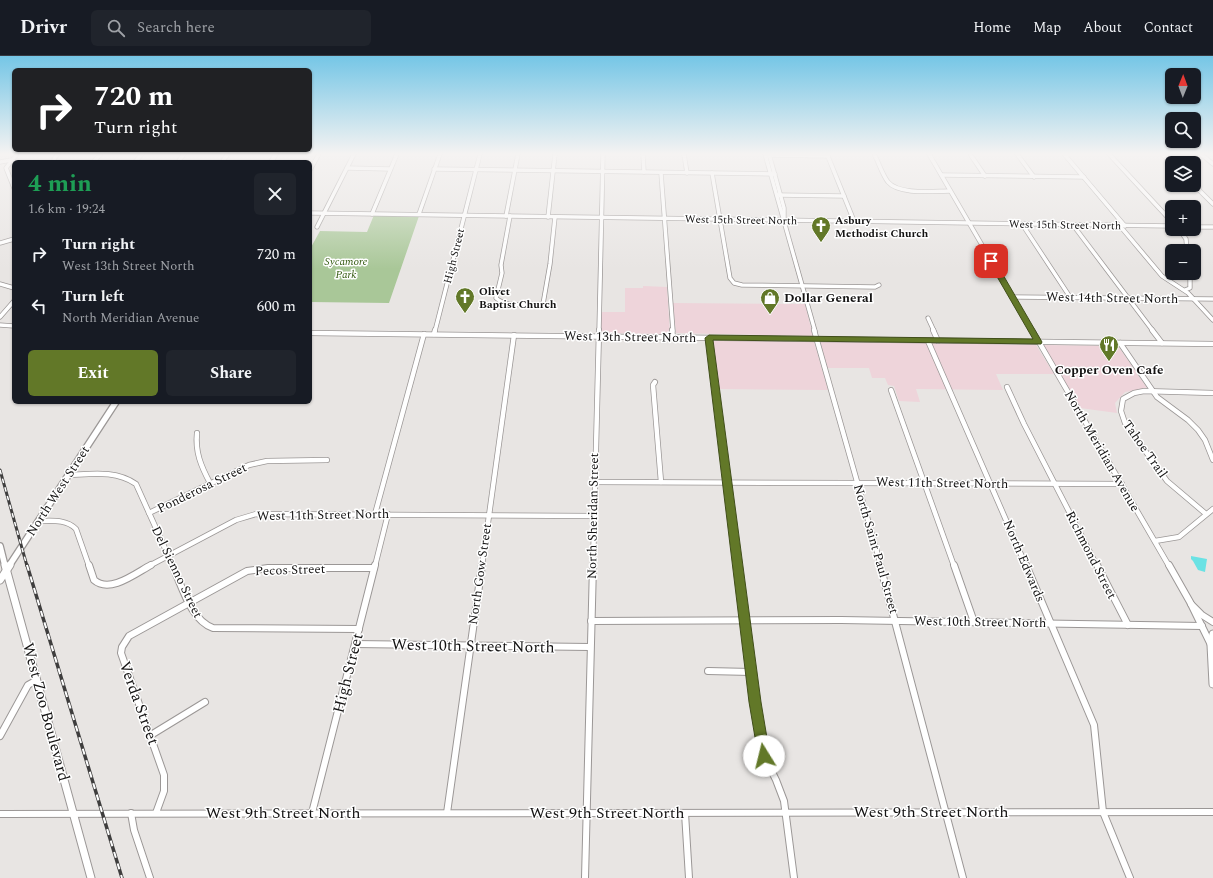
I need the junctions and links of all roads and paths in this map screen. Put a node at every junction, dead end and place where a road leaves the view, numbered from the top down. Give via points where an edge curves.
1 (334, 192) edge
2 (381, 192) edge
3 (426, 192) edge
4 (470, 192) edge
5 (512, 192) edge
6 (551, 192) edge
7 (602, 192) edge
8 (662, 192) edge
9 (715, 192) edge
10 (843, 192) edge
11 (951, 192) edge
12 (1096, 192) edge
13 (1145, 192) edge
14 (1201, 192) edge
15 (776, 195) joint
16 (781, 195) junction
17 (844, 196) junction
18 (1213, 204) edge
19 (312, 213) edge
20 (324, 213) junction
21 (372, 214) junction
22 (419, 214) junction
23 (1165, 214) edge
24 (464, 215) junction
25 (508, 216) junction
26 (548, 217) junction
27 (555, 217) junction
28 (601, 217) junction
29 (664, 218) junction
30 (720, 220) junction
31 (784, 220) junction
32 (854, 221) junction
33 (969, 223) junction
34 (1022, 224) junction
35 (1072, 225) junction
36 (1120, 226) junction
37 (1124, 226) junction
38 (1165, 226) edge
39 (317, 227) dead end
40 (1201, 227) edge
41 (1213, 227) edge
42 (12, 240) edge
43 (0, 244) edge
44 (1190, 280) edge
45 (0, 284) edge
46 (879, 285) dead end
47 (802, 286) junction
48 (12, 287) edge
49 (1185, 290) junction
50 (1012, 297) junction
51 (1070, 297) junction
52 (1128, 298) junction
53 (1195, 299) junction
54 (1213, 299) edge
55 (12, 304) edge
56 (0, 317) edge
57 (928, 318) dead end
58 (1213, 320) edge
59 (0, 325) edge
60 (12, 326) edge
61 (312, 333) edge
62 (424, 334) junction
63 (434, 334) junction
64 (514, 335) junction
65 (598, 336) junction
66 (673, 337) junction
67 (709, 338) junction
68 (817, 339) junction
69 (928, 341) junction
70 (938, 341) junction
71 (1038, 342) junction
72 (1120, 343) junction
73 (1162, 343) junction
74 (1213, 344) edge
75 (655, 382) dead end
76 (1007, 387) dead end
77 (891, 390) dead end
78 (1153, 391) junction
79 (1213, 392) edge
80 (115, 404) edge
81 (197, 432) dead end
82 (327, 460) dead end
83 (1213, 460) edge
84 (69, 475) junction
85 (594, 482) junction
86 (661, 482) junction
87 (727, 482) junction
88 (857, 482) junction
89 (210, 483) junction
90 (924, 483) junction
91 (990, 483) junction
92 (1055, 484) junction
93 (1122, 484) junction
94 (1213, 509) edge
95 (149, 513) junction
96 (375, 514) junction
97 (388, 514) junction
98 (1206, 514) junction
99 (488, 515) junction
100 (593, 516) junction
101 (39, 521) junction
102 (1155, 541) junction
103 (0, 546) edge
104 (169, 555) junction
105 (374, 568) junction
106 (7, 570) junction
107 (0, 580) edge
108 (189, 602) junction
109 (1190, 602) junction
110 (745, 619) junction
111 (591, 620) junction
112 (896, 620) junction
113 (974, 622) junction
114 (1213, 622) edge
115 (1051, 624) junction
116 (1128, 625) junction
117 (1202, 626) junction
118 (359, 629) junction
119 (1213, 634) edge
120 (355, 644) junction
121 (1211, 645) junction
122 (470, 646) junction
123 (590, 647) junction
124 (708, 671) dead end
125 (751, 672) junction
126 (37, 680) junction
127 (1213, 684) edge
128 (205, 702) dead end
129 (150, 735) junction
130 (0, 736) edge
131 (1103, 812) junction
132 (1213, 812) edge
133 (74, 813) junction
134 (131, 813) junction
135 (156, 813) junction
136 (312, 813) junction
137 (447, 813) junction
138 (586, 813) junction
139 (685, 813) junction
140 (785, 813) junction
141 (947, 813) junction
142 (0, 814) edge
143 (91, 878) edge
144 (150, 878) edge
145 (585, 878) edge
146 (689, 878) edge
147 (794, 878) edge
148 (963, 878) edge
149 (1130, 878) edge

1 - 20 street
2 - 21 street
3 - 22 street
4 - 24 street, High Street
5 - 25 street
6 - 26 street
7 - 28 street, North Sheridan Street
8 - 29 street
9 - 30 street
10 - 17 street
11 - 33 street, North Meridian Avenue
12 - 37 street
13 - 23 street
14 - 18 street
15 - 16 street
15 - 31 street, North Saint Paul Street
16 - 17 street
16 - 31 street, North Saint Paul Street
17 - 32 street
19 - 20 street, West 15th Street North
20 - 21 street, West 15th Street North
20 - 39 street
21 - 22 street, West 15th Street North
22 - 24 street, West 15th Street North
24 - 25 street, West 15th Street North
24 - 63 street, High Street
25 - 26 street, West 15th Street North
25 - 27 street via 497,301 544,304
26 - 27 street, West 15th Street North
27 - 28 street, West 15th Street North
28 - 29 street, West 15th Street North
28 - 65 street, North Sheridan Street
29 - 30 street, West 15th Street North
29 - 66 street
30 - 31 street, West 15th Street North
30 - 47 street via 731,281 737,284
31 - 32 street, West 15th Street North
31 - 47 street, North Saint Paul Street
32 - 33 street, West 15th Street North
33 - 34 street, West 15th Street North
33 - 50 street, North Meridian Avenue
34 - 35 street, West 15th Street North
34 - 51 street
35 - 36 street, West 15th Street North
35 - 52 street
36 - 37 street, West 15th Street North
36 - 49 street via 1162,276
37 - 38 street, West 15th Street North
40 - 41 street
42 - 43 street
44 - 49 street via 1190,288
45 - 48 street
46 - 47 street
47 - 68 street, North Saint Paul Street
49 - 53 street
50 - 51 street, West 14th Street North
50 - 71 street, North Meridian Avenue
51 - 52 street, West 14th Street North
52 - 53 street, West 14th Street North
52 - 73 street
53 - 54 street, West 14th Street North
53 - 58 street
55 - 56 street
57 - 70 street
59 - 60 street
61 - 62 street, West 13th Street North
62 - 63 street, West 13th Street North
62 - 96 street
63 - 64 street, West 13th Street North
64 - 65 street, West 13th Street North
64 - 99 street, North Gow Street
65 - 66 street, West 13th Street North
65 - 85 street, North Sheridan Street
66 - 67 street, West 13th Street North
67 - 68 street, West 13th Street North
67 - 87 street
68 - 69 street, West 13th Street North
68 - 88 street, North Saint Paul Street
69 - 70 street, West 13th Street North
69 - 91 street, North Edwards
70 - 71 street, West 13th Street North
71 - 72 street, West 13th Street North
71 - 93 street, North Meridian Avenue
72 - 73 street, West 13th Street North
72 - 78 street
73 - 74 street, West 13th Street North
75 - 86 street via 653,386
76 - 92 street, Richmond Street
77 - 90 street
78 - 79 street
78 - 83 street via 1162,402 1200,432
78 - 98 street, Tahoe Trail via 1134,393 1123,399 1120,407 1122,417 1167,481
80 - 84 main road, North West Street
81 - 89 street via 197,458
82 - 89 street, Ponderosa Street via 267,461 240,468
84 - 95 street, Del Sienno Street via 128,477 136,484
84 - 101 main road, North West Street
85 - 86 street, West 11th Street North
85 - 100 street, North Sheridan Street
86 - 87 street, West 11th Street North
87 - 88 street, West 11th Street North
87 - 110 street
88 - 90 street, West 11th Street North
88 - 112 street, North Saint Paul Street
89 - 95 street, Ponderosa Street
90 - 91 street, West 11th Street North
90 - 113 street
91 - 92 street, West 11th Street North
91 - 115 street, North Edwards
92 - 93 street, West 11th Street North
92 - 116 street, Richmond Street
93 - 102 street, North Meridian Avenue
94 - 98 street
95 - 104 street, Del Sienno Street
96 - 97 street, West 11th Street North
96 - 104 street, West 11th Street North via 256,514 236,520
97 - 99 street, West 11th Street North
97 - 105 street, High Street
98 - 102 street via 1179,537
99 - 100 street, West 11th Street North
99 - 122 street, North Gow Street
100 - 111 street, North Sheridan Street
101 - 104 street, West 11th Street North via 63,522 73,526 94,580 101,586 116,583
101 - 106 main road, North West Street
102 - 109 street, North Meridian Avenue
103 - 106 main road, West Zoo Boulevard
104 - 108 street, Del Sienno Street
105 - 108 street, Pecos Street via 256,569 240,574
105 - 118 street, High Street
106 - 107 main road, North West Street
106 - 126 main road, West Zoo Boulevard
108 - 118 street, Del Sienno Street via 203,624 217,629
108 - 129 street, Verda Street via 129,636 122,647 121,653
109 - 114 street, North Meridian Avenue
109 - 117 street, North Meridian Avenue
110 - 111 street, West 10th Street North
110 - 112 street, West 10th Street North
110 - 125 street
111 - 123 street, North Sheridan Street
112 - 113 street, West 10th Street North
112 - 141 street, North Saint Paul Street
113 - 115 street, West 10th Street North
115 - 116 street, West 10th Street North
115 - 131 street, North Edwards via 1094,725
116 - 117 street, West 10th Street North
117 - 121 street, North Meridian Avenue
118 - 120 street, High Street
119 - 121 main road
120 - 122 street, West 10th Street North
120 - 136 street, High Street
121 - 127 main road
122 - 123 street, West 10th Street North
122 - 137 street, North Gow Street
123 - 138 street, North Sheridan Street
124 - 125 street
125 - 140 street via 764,756 784,801
126 - 130 street via 28,685
126 - 133 main road, West Zoo Boulevard
128 - 129 street
129 - 135 street, Verda Street via 163,768 166,786
131 - 132 street, West 9th Street North
131 - 141 street, West 9th Street North
131 - 149 street, North Edwards
133 - 134 street, West 9th Street North
133 - 142 street, West 9th Street North
133 - 143 main road, West Zoo Boulevard
134 - 135 street, West 9th Street North
134 - 144 street
135 - 136 street, West 9th Street North
136 - 137 street, West 9th Street North
137 - 138 street, West 9th Street North
138 - 139 street, West 9th Street North
138 - 145 street, North Sheridan Street
139 - 140 street, West 9th Street North
139 - 146 street
140 - 141 street, West 9th Street North
140 - 147 street
141 - 148 street, North Saint Paul Street

